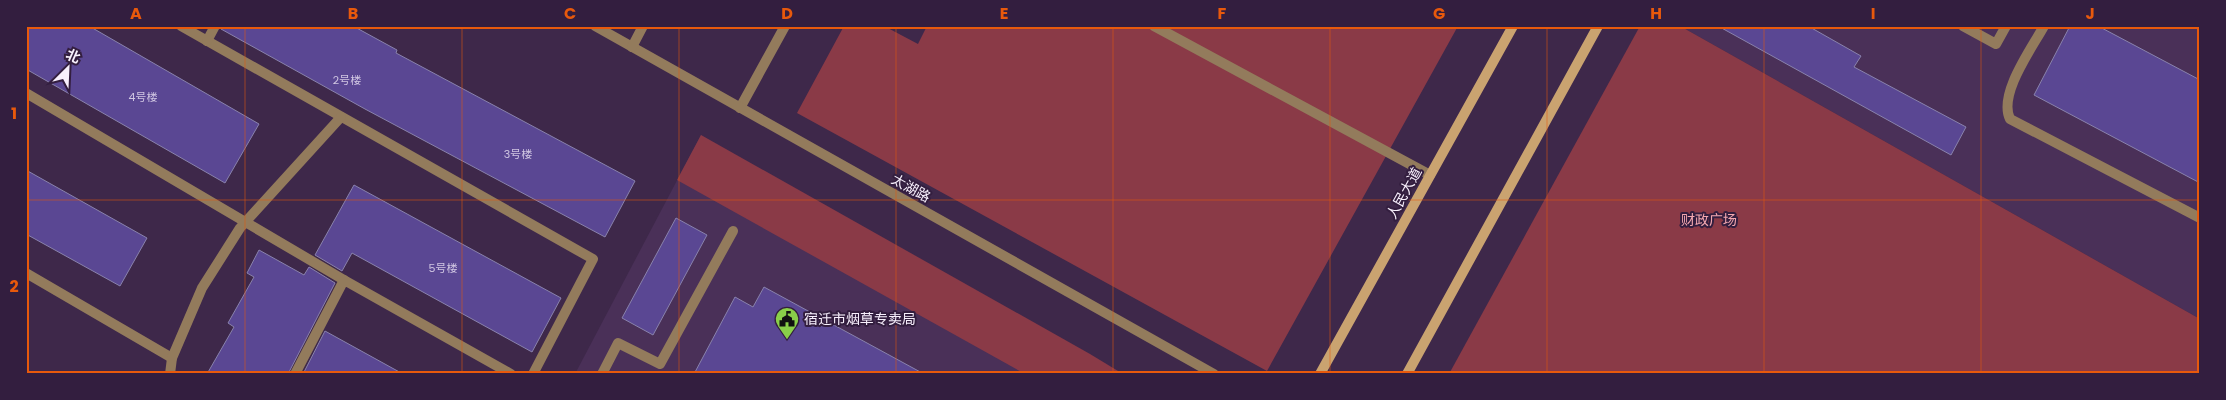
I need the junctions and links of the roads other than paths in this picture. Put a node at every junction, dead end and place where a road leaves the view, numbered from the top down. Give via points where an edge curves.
1 (181, 26) edge
2 (215, 26) edge
3 (594, 26) edge
4 (643, 26) edge
5 (785, 26) edge
6 (1154, 26) edge
7 (1513, 26) edge
8 (1598, 26) edge
9 (1964, 26) edge
10 (2006, 26) edge
11 (2044, 26) edge
12 (207, 41) junction
13 (632, 47) junction
14 (26, 93) edge
15 (740, 108) junction
16 (341, 117) junction
17 (1430, 175) junction
18 (2200, 218) edge
19 (246, 221) junction
20 (733, 231) dead end
21 (26, 273) edge
22 (344, 280) junction
23 (172, 358) junction
24 (170, 374) edge
25 (295, 374) edge
26 (511, 374) edge
27 (533, 374) edge
28 (602, 374) edge
29 (1214, 374) edge
30 (1320, 374) edge
31 (1407, 374) edge

1 - 12 street
2 - 12 street
3 - 13 street, 太湖路
4 - 13 street
5 - 15 street
6 - 17 street
7 - 17 main road, 人民大道
8 - 31 main road
9 - 10 street via 1996,44
11 - 18 street via 2010,93 2007,109 2010,119
12 - 16 street
13 - 15 street, 太湖路
14 - 19 street
15 - 29 street, 太湖路
16 - 19 street
16 - 27 street via 593,259
17 - 30 main road, 人民大道
19 - 22 street
19 - 23 street via 202,288
20 - 28 street via 660,364 618,343
21 - 23 street
22 - 25 street
22 - 26 street
23 - 24 street

